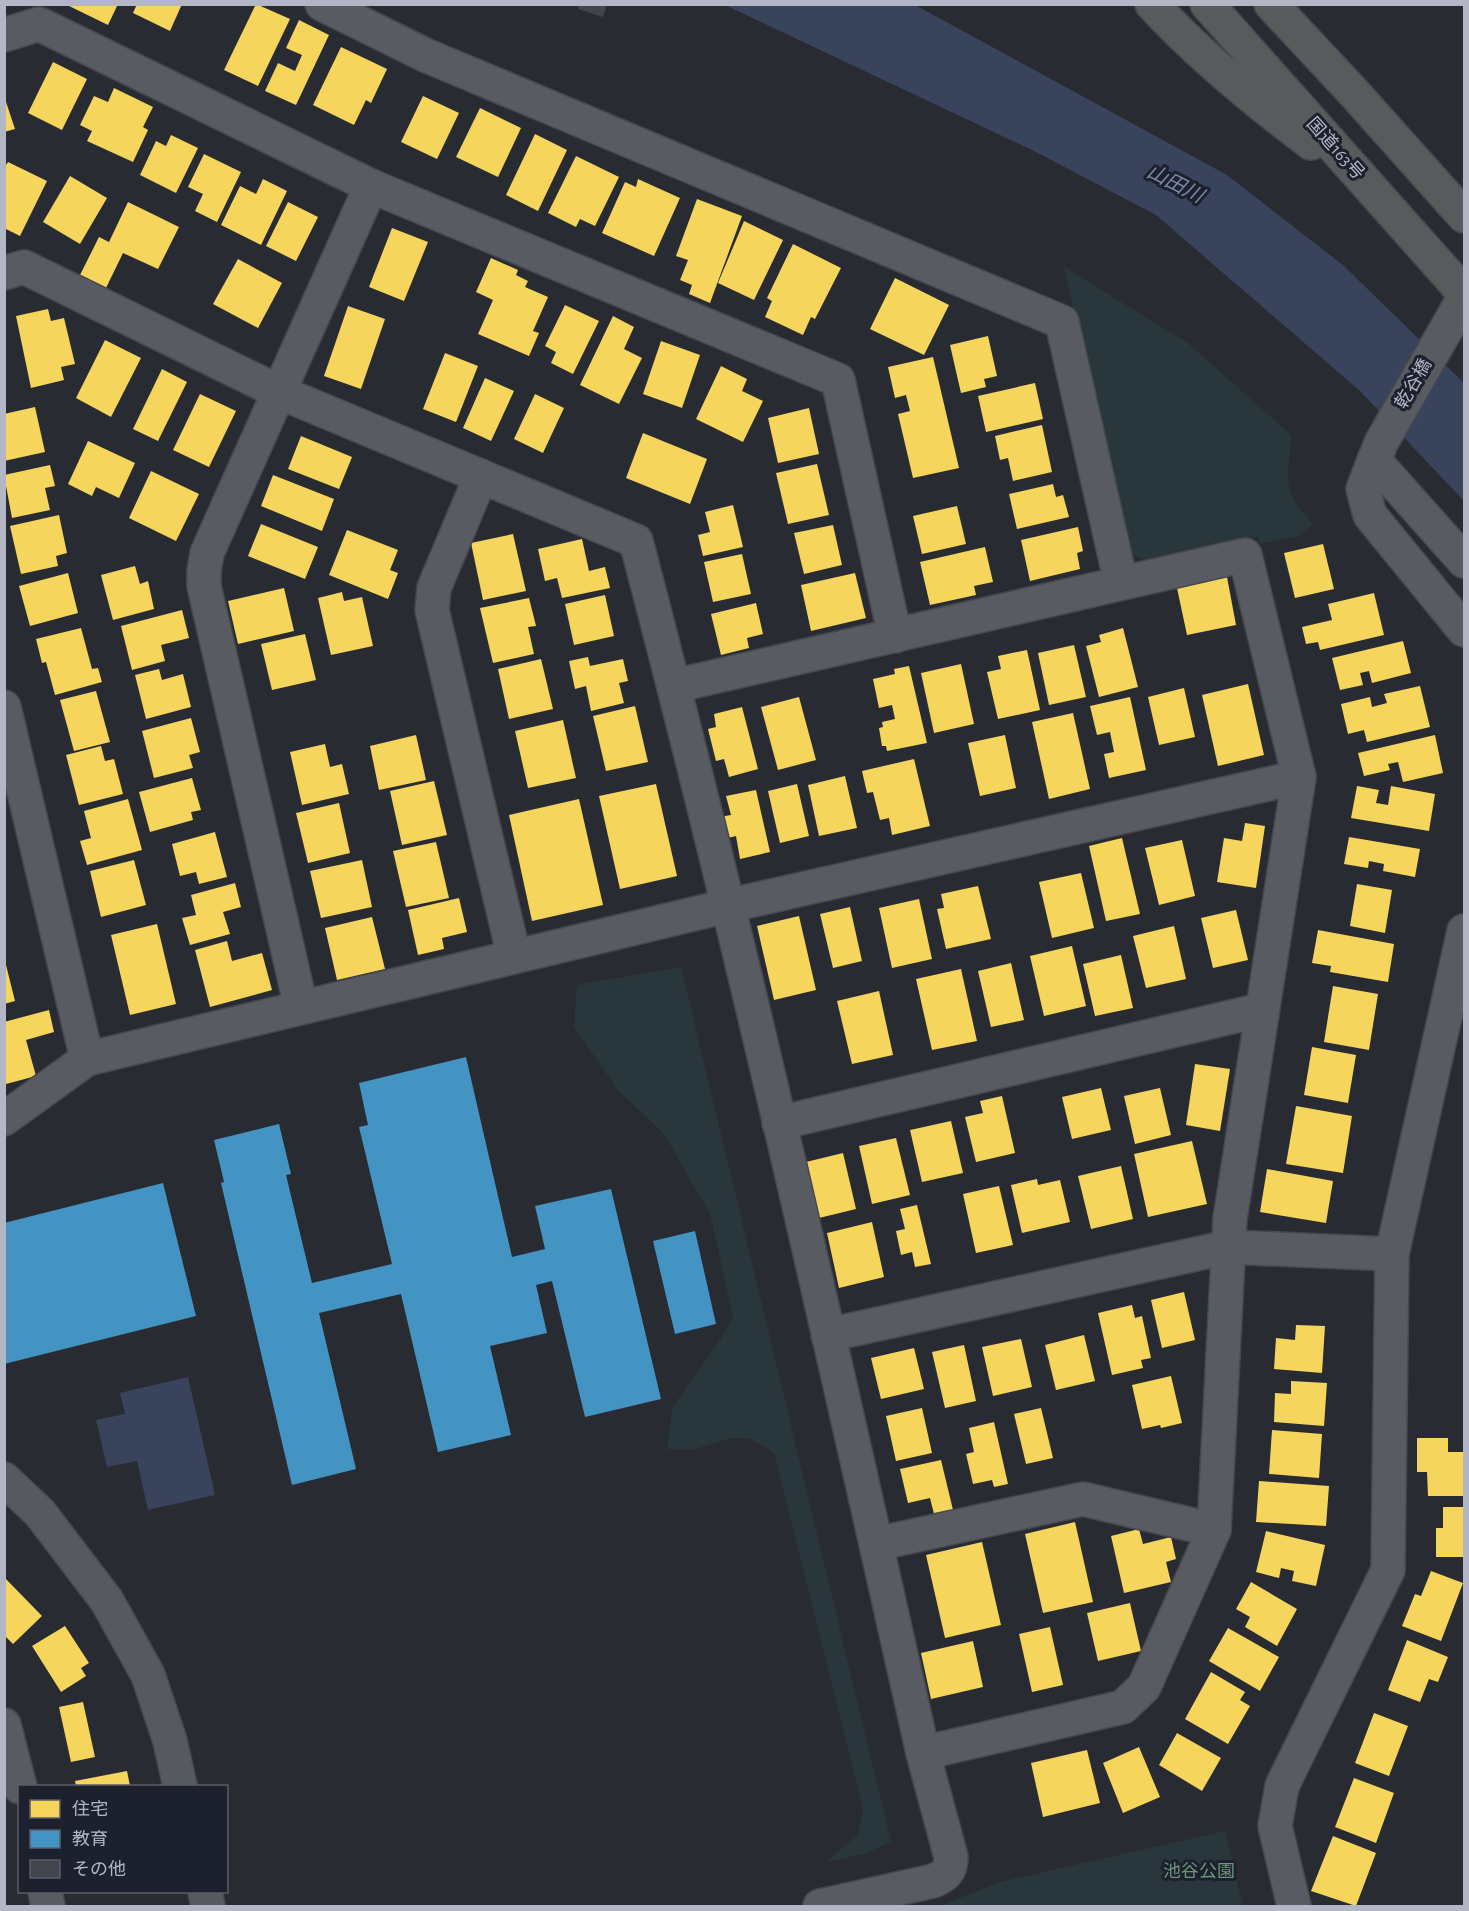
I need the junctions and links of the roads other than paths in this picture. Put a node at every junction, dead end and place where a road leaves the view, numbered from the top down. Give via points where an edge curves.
1 (322, 4) edge
2 (1152, 4) edge
3 (1207, 4) edge
4 (1271, 4) edge
5 (4, 35) edge
6 (1366, 183) junction
7 (371, 186) junction
8 (1464, 216) edge
9 (4, 273) edge
10 (1464, 292) edge
11 (1464, 297) edge
12 (279, 392) junction
13 (1377, 452) junction
14 (481, 476) junction
15 (1464, 561) edge
16 (1121, 583) junction
17 (1464, 630) edge
18 (895, 636) junction
19 (674, 686) junction
20 (4, 707) edge
21 (1299, 777) junction
22 (727, 906) junction
23 (1464, 931) edge
24 (514, 956) junction
25 (301, 1006) junction
26 (1261, 1011) junction
27 (87, 1059) junction
28 (4, 1119) edge
29 (779, 1123) junction
30 (1228, 1247) junction
31 (1392, 1254) junction
32 (828, 1335) junction
33 (4, 1479) edge
34 (1214, 1530) junction
35 (876, 1544) junction
36 (4, 1725) edge
37 (923, 1753) junction
38 (19, 1785) edge
39 (180, 1785) edge
40 (820, 1906) edge
41 (1294, 1906) edge

1 - 16 street via 425,55 1062,322
2 - 6 highway via 1178,33 1263,107
3 - 6 highway, 国道163号
4 - 8 highway
5 - 7 street via 39,24
6 - 10 highway, 国道163号
7 - 12 street
7 - 18 street via 838,380
9 - 12 street via 24,267
11 - 13 street, 乾谷橋
12 - 14 street
12 - 25 street via 207,554 204,586
13 - 15 street
13 - 17 street, 乾谷橋 via 1363,489 1370,515
14 - 19 street via 636,541
14 - 24 street via 434,588 432,610
16 - 18 street
16 - 21 street via 1245,555
18 - 19 street
19 - 22 street
20 - 27 street
21 - 22 street
21 - 26 street
22 - 24 street
22 - 29 street
23 - 31 street
24 - 25 street
25 - 27 street
26 - 29 street
26 - 30 street
27 - 28 street
29 - 32 street
30 - 31 street
30 - 32 street
30 - 34 street
31 - 41 street via 1388,1570 1282,1786 1275,1826
32 - 35 street
33 - 39 street via 40,1513 107,1601 148,1675
34 - 35 street via 1083,1499
34 - 37 street via 1144,1687 1123,1707
35 - 37 street
36 - 38 street
37 - 40 street via 951,1866 944,1876 933,1881

